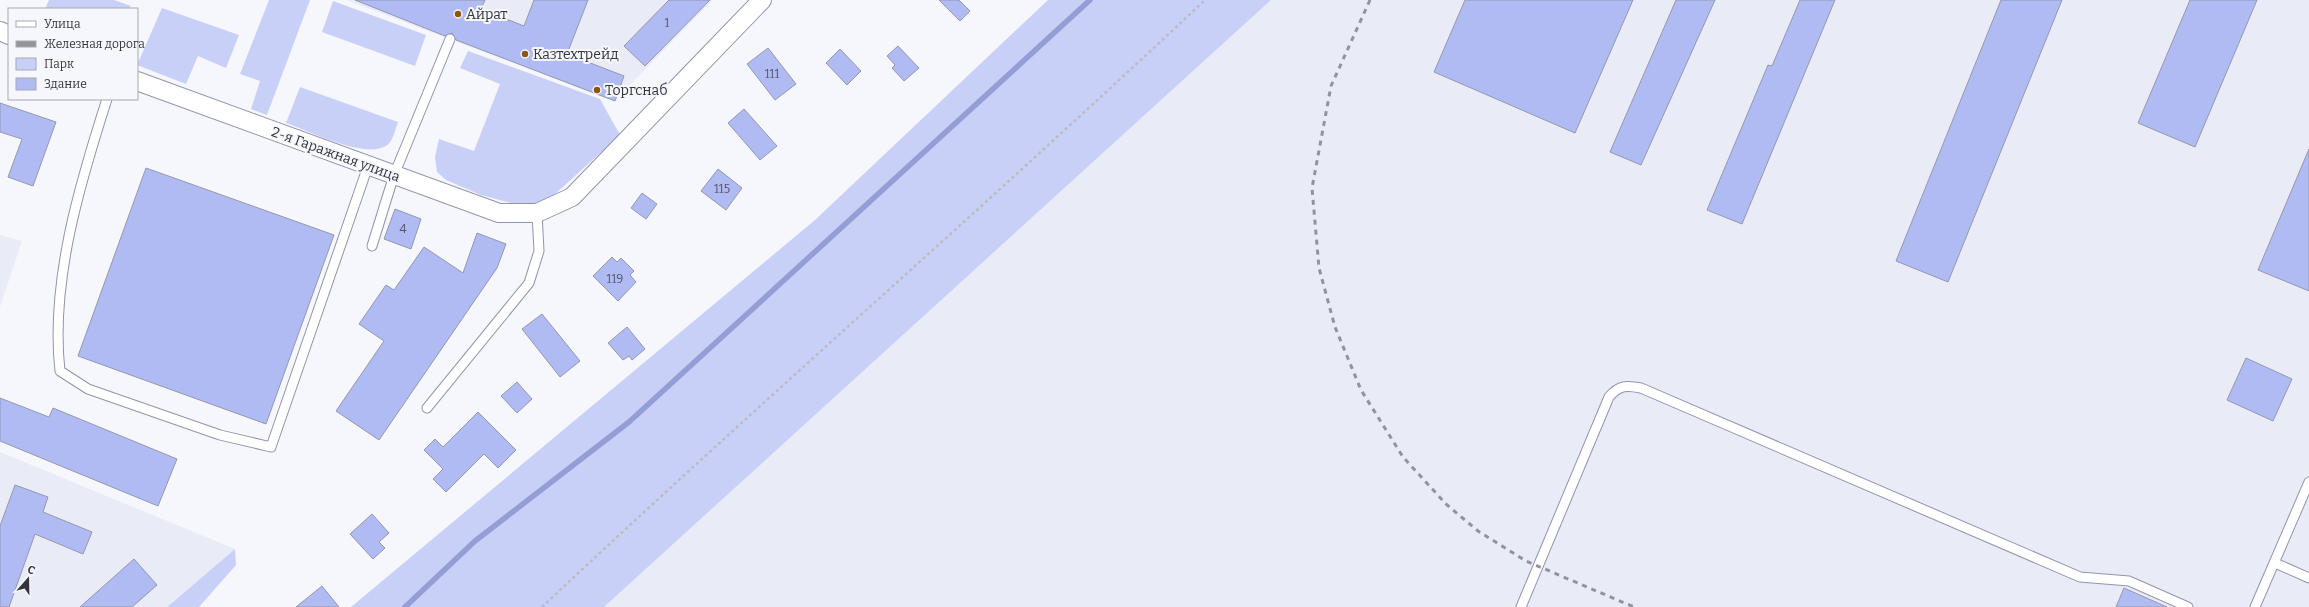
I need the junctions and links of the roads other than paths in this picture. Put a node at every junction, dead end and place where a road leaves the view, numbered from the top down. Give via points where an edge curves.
1 (762, 0) edge
2 (450, 39) dead end
3 (138, 81) edge
4 (107, 100) edge
5 (368, 166) junction
6 (394, 175) junction
7 (537, 213) junction
8 (372, 246) dead end
9 (427, 408) dead end
10 (2309, 482) edge
11 (2275, 563) junction
12 (2309, 578) edge
13 (1521, 607) edge
14 (2188, 607) edge
15 (2256, 607) edge

1 - 7 street via 572,198
2 - 6 lane
3 - 5 street, 2-я Гаражная улица
4 - 5 lane via 71,224 57,347 60,371 88,389 227,437 271,448
5 - 6 street, 2-я Гаражная улица
6 - 7 street, 2-я Гаражная улица via 499,213
6 - 8 lane
7 - 9 lane via 539,251 529,283
10 - 11 lane
11 - 12 lane
11 - 15 lane
13 - 14 lane via 1610,397 1616,389 1628,385 1641,388 2080,577 2129,581

